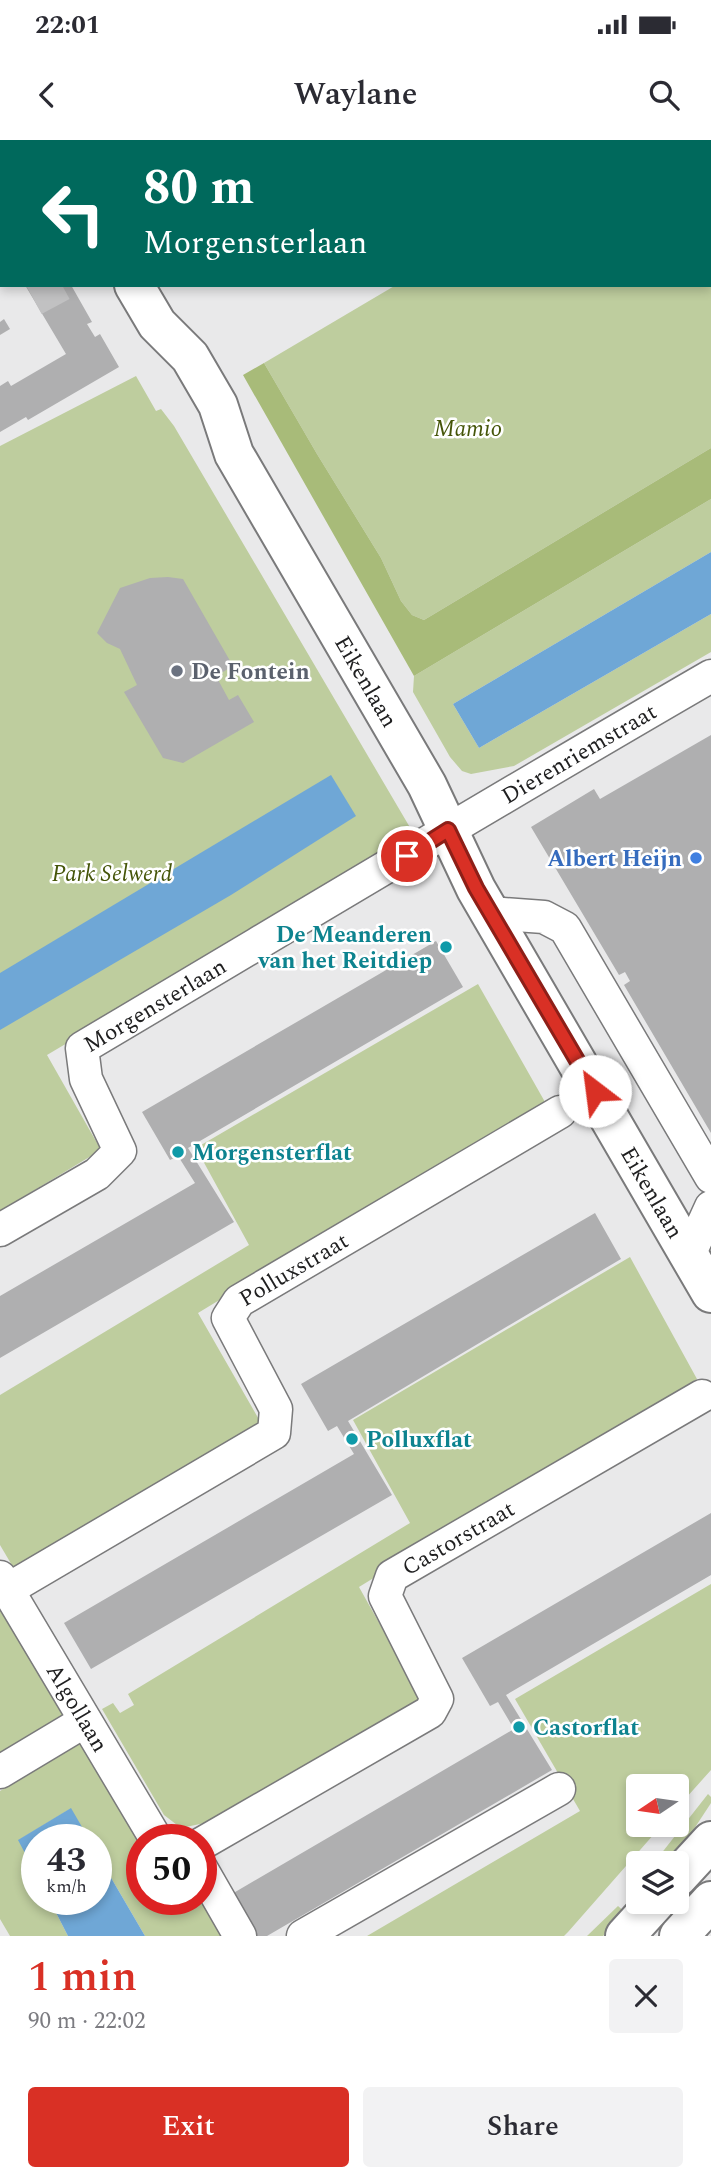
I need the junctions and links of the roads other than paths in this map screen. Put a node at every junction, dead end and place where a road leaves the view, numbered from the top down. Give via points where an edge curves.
1 (135, 287) edge
2 (711, 676) edge
3 (448, 830) junction
4 (490, 913) junction
5 (560, 1112) dead end
6 (711, 1177) edge
7 (711, 1207) edge
8 (0, 1230) edge
9 (689, 1255) junction
10 (711, 1293) edge
11 (702, 1396) dead end
12 (4, 1583) edge
13 (85, 1721) junction
14 (0, 1772) edge
15 (559, 1789) dead end
16 (147, 1824) edge
17 (217, 1835) edge
18 (711, 1841) edge
19 (689, 1865) edge
20 (217, 1896) edge
21 (711, 1901) edge
22 (645, 1914) edge
23 (240, 1936) edge
24 (303, 1936) edge
25 (625, 1936) edge
26 (679, 1936) edge

1 - 3 main road, Eikenlaan via 157,324 190,357 218,405 234,454 427,785
2 - 3 street, Dierenriemstraat
3 - 4 main road, Eikenlaan
3 - 8 street, Morgensterlaan via 82,1048 86,1079 120,1151 97,1174
4 - 6 street via 544,917 565,928
4 - 9 main road, Eikenlaan
5 - 12 street, Polluxstraat via 239,1301 228,1318 276,1409 274,1433
7 - 9 street, Eikenlaan
9 - 10 main road, Eikenlaan
11 - 17 street, Castorstraat via 392,1576 385,1596 437,1699 430,1712
12 - 13 street, Algollaan
13 - 14 street
13 - 16 street, Algollaan
15 - 24 street
18 - 19 main road
20 - 23 street
21 - 26 main road
22 - 25 main road

